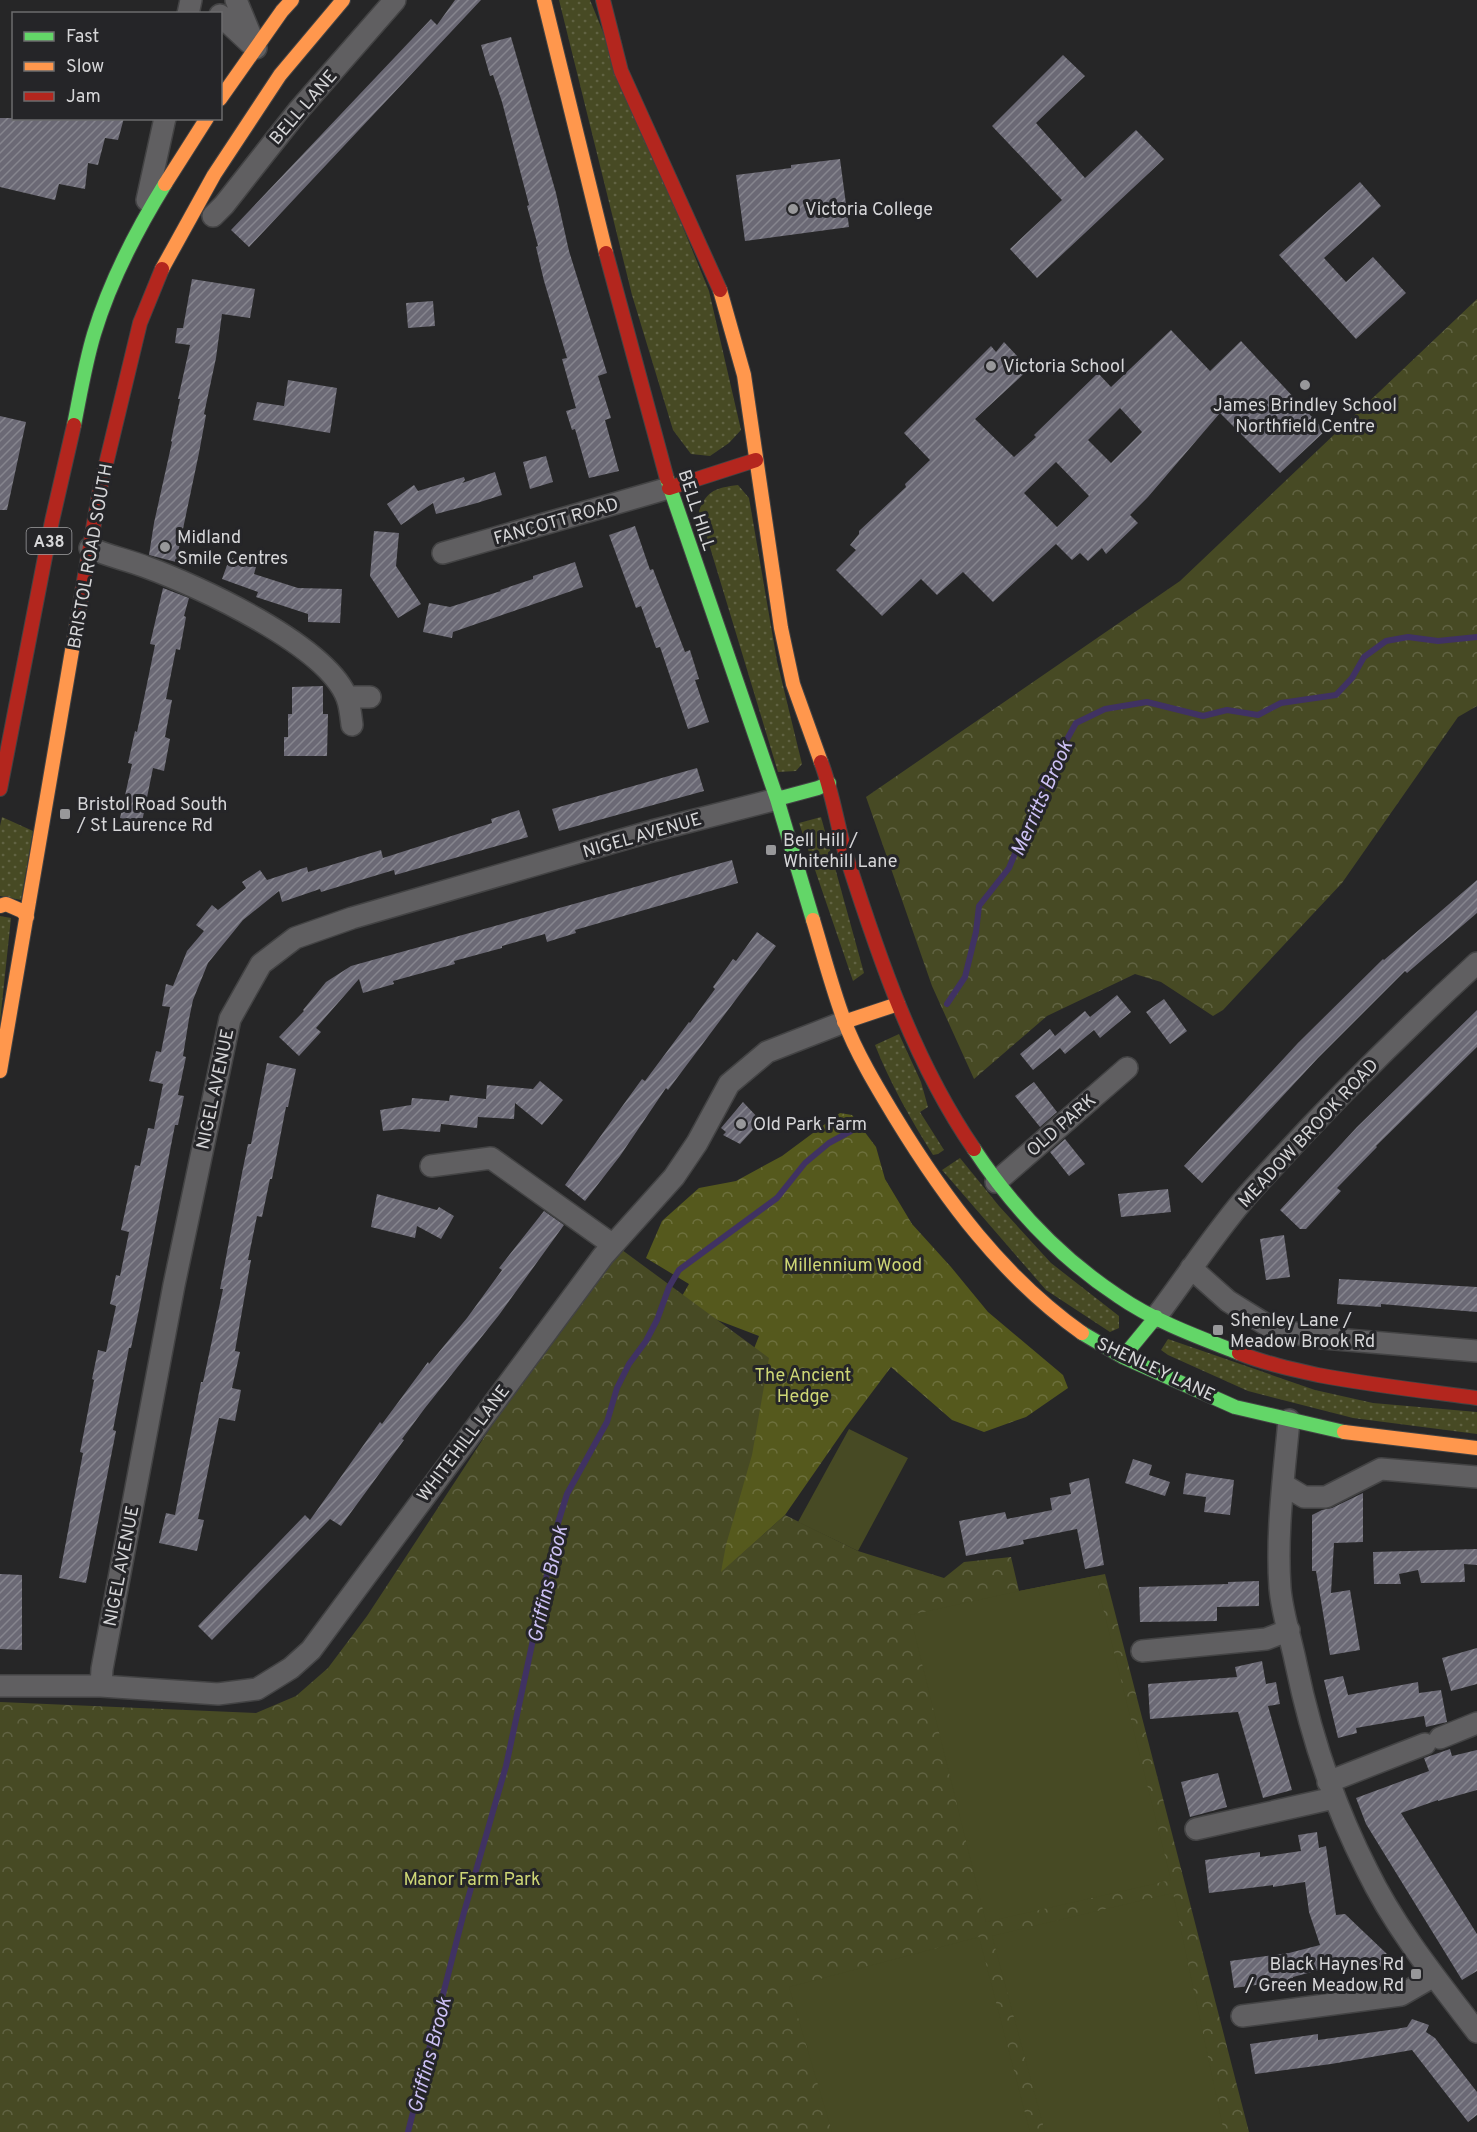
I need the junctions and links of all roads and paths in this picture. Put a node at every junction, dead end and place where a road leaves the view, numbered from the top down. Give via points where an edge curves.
1 (208, 0) edge
2 (236, 0) edge
3 (292, 0) edge
4 (343, 0) edge
5 (395, 0) edge
6 (544, 0) edge
7 (603, 0) edge
8 (218, 12) edge
9 (222, 16) edge
10 (256, 48) junction
11 (280, 75) junction
12 (222, 96) edge
13 (165, 120) edge
14 (206, 120) edge
15 (213, 216) dead end
16 (141, 227) junction
17 (756, 460) junction
18 (669, 488) junction
19 (90, 548) junction
20 (443, 553) dead end
21 (347, 697) junction
22 (370, 697) dead end
23 (352, 725) dead end
24 (829, 783) junction
25 (0, 789) edge
26 (777, 799) junction
27 (26, 808) dead end
28 (45, 812) junction
29 (0, 906) edge
30 (27, 917) junction
31 (1477, 963) edge
32 (898, 1004) junction
33 (844, 1022) junction
34 (1127, 1068) dead end
35 (0, 1071) edge
36 (431, 1166) dead end
37 (996, 1182) junction
38 (613, 1245) junction
39 (1191, 1268) junction
40 (1156, 1317) junction
41 (1477, 1351) edge
42 (1123, 1357) junction
43 (1477, 1398) edge
44 (1289, 1420) junction
45 (1477, 1448) edge
46 (1477, 1478) edge
47 (1284, 1485) junction
48 (1289, 1630) junction
49 (1142, 1651) dead end
50 (0, 1686) edge
51 (101, 1686) junction
52 (1477, 1723) edge
53 (1331, 1790) junction
54 (1196, 1828) dead end
55 (1434, 1976) junction
56 (1242, 2016) dead end
57 (1477, 2032) edge

1 - 8 street
2 - 10 street
3 - 10 main road
4 - 11 main road, A38
5 - 15 street, BELL LANE via 297,111
6 - 18 main road, BELL HILL via 584,170
7 - 17 main road via 621,71 721,291 744,375
9 - 10 street
10 - 11 main road
10 - 12 main road
11 - 19 main road, BRISTOL ROAD SOUTH / A38 via 214,175 162,268 138,331
13 - 16 street
14 - 16 main road, A38
16 - 25 main road, A38 via 106,300 88,357
17 - 18 main road
17 - 24 main road via 793,684
18 - 20 street, FANCOTT ROAD
18 - 26 main road, BELL HILL
19 - 21 street via 207,592 301,646 329,670
19 - 28 main road, BRISTOL ROAD SOUTH / A38
21 - 22 street
21 - 23 street
24 - 26 main road
24 - 32 main road via 846,856
26 - 33 main road, BELL HILL
26 - 51 street, NIGEL AVENUE via 352,918 295,938 261,964 230,1019 174,1285
27 - 28 main road
28 - 30 main road, BRISTOL ROAD SOUTH / A38
29 - 30 main road via 6,904
30 - 35 main road, BRISTOL ROAD SOUTH / A38
31 - 39 street, MEADOW BROOK ROAD via 1396,1040 1251,1191
32 - 33 main road
32 - 37 main road via 946,1104
33 - 38 street, WHITEHILL LANE via 767,1052 729,1084 674,1178
33 - 42 main road, SHENLEY LANE via 926,1168 967,1223 1016,1278 1057,1314
34 - 37 street, OLD PARK
36 - 38 street via 491,1158
37 - 40 main road via 1063,1255 1119,1297
38 - 51 street, WHITEHILL LANE via 311,1650 291,1668 257,1689 218,1694
39 - 40 street, MEADOW BROOK ROAD
39 - 41 street via 1228,1301 1270,1327 1312,1337
40 - 42 main road
40 - 43 main road via 1253,1359 1296,1370 1365,1384
42 - 44 main road, SHENLEY LANE via 1235,1407
44 - 45 main road, SHENLEY LANE via 1369,1435
44 - 47 street
46 - 47 street via 1381,1469 1326,1497 1304,1497
47 - 48 street via 1279,1562
48 - 49 street via 1266,1639
48 - 53 street via 1306,1714
50 - 51 street, WHITEHILL LANE
52 - 53 street
53 - 54 street
53 - 55 street via 1367,1872
55 - 56 street via 1401,1995
55 - 57 street

